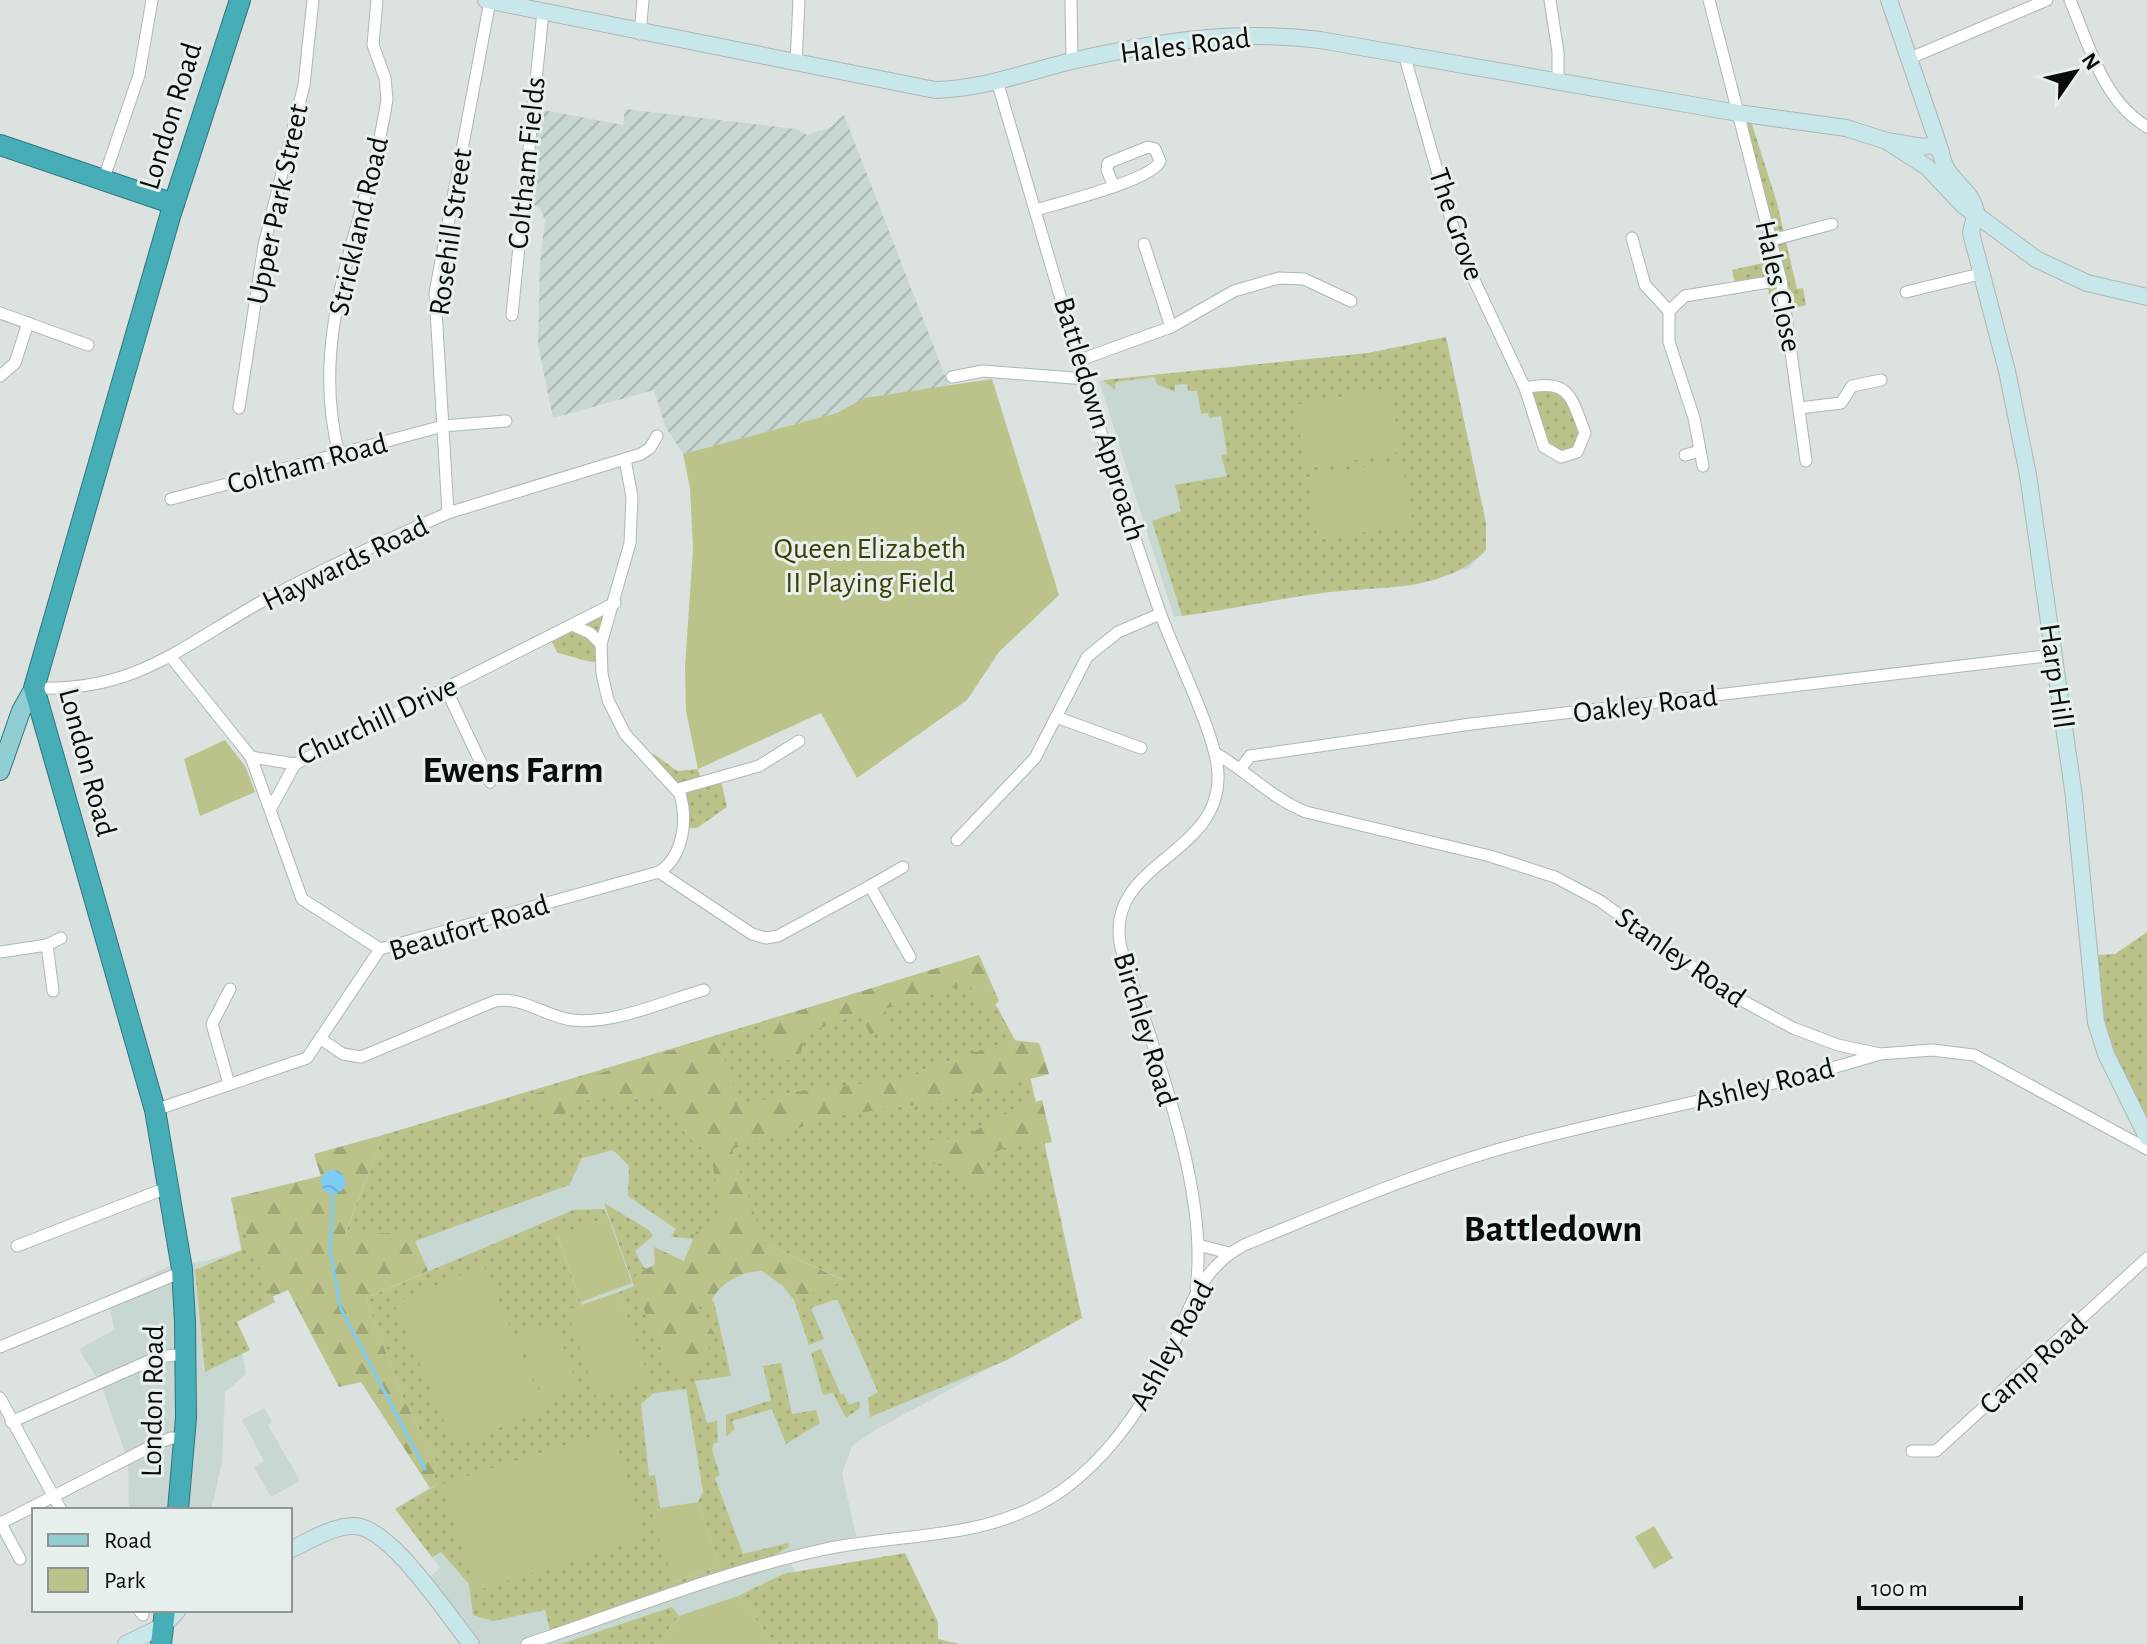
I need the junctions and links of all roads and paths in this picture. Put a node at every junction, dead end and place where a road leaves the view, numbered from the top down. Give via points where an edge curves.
1 (152, 0) edge
2 (240, 0) edge
3 (313, 0) edge
4 (377, 0) edge
5 (488, 0) edge
6 (643, 0) edge
7 (799, 0) edge
8 (1071, 0) edge
9 (1550, 0) edge
10 (1709, 0) edge
11 (1889, 0) edge
12 (2047, 0) edge
13 (2070, 0) edge
14 (543, 12) junction
15 (640, 34) junction
16 (1404, 54) junction
17 (1908, 59) junction
18 (1072, 61) junction
19 (796, 64) junction
20 (997, 81) junction
21 (1558, 82) junction
22 (1738, 113) junction
23 (1929, 122) junction
24 (2147, 127) edge
25 (0, 145) edge
26 (1942, 154) junction
27 (1924, 156) junction
28 (103, 181) junction
29 (1114, 187) junction
30 (174, 204) junction
31 (1036, 210) junction
32 (1976, 212) junction
33 (1832, 224) dead end
34 (1632, 238) dead end
35 (1772, 240) junction
36 (1144, 244) dead end
37 (1984, 273) junction
38 (1781, 280) junction
39 (1906, 292) dead end
40 (2147, 297) edge
41 (1351, 301) dead end
42 (1669, 311) junction
43 (0, 313) edge
44 (512, 315) dead end
45 (28, 323) junction
46 (1171, 327) junction
47 (88, 345) dead end
48 (1080, 360) junction
49 (0, 376) edge
50 (952, 377) dead end
51 (1086, 379) junction
52 (1881, 380) dead end
53 (1525, 388) junction
54 (239, 408) dead end
55 (1800, 408) junction
56 (506, 421) dead end
57 (443, 426) junction
58 (657, 436) dead end
59 (1700, 451) junction
60 (339, 454) junction
61 (1685, 455) dead end
62 (625, 459) junction
63 (1806, 461) dead end
64 (1703, 466) dead end
65 (171, 499) dead end
66 (448, 513) junction
67 (615, 603) junction
68 (1160, 614) junction
69 (572, 625) junction
70 (601, 644) junction
71 (2054, 655) junction
72 (171, 657) junction
73 (34, 688) junction
74 (446, 689) junction
75 (1056, 717) junction
76 (799, 741) dead end
77 (1141, 748) dead end
78 (1215, 753) junction
79 (251, 757) junction
80 (295, 764) junction
81 (1241, 768) junction
82 (0, 771) edge
83 (490, 782) dead end
84 (678, 789) junction
85 (271, 808) junction
86 (957, 840) dead end
87 (903, 867) dead end
88 (659, 872) junction
89 (870, 886) junction
90 (61, 938) dead end
91 (47, 945) junction
92 (380, 949) junction
93 (3, 952) edge
94 (910, 957) dead end
95 (230, 989) dead end
96 (704, 990) dead end
97 (53, 991) dead end
98 (321, 1039) junction
99 (1843, 1046) junction
100 (1880, 1054) junction
101 (1843, 1065) junction
102 (229, 1084) junction
103 (155, 1110) junction
104 (2147, 1137) edge
105 (2147, 1149) edge
106 (169, 1187) junction
107 (1198, 1245) junction
108 (17, 1246) dead end
109 (1229, 1253) junction
110 (2147, 1258) edge
111 (182, 1272) junction
112 (1196, 1288) junction
113 (0, 1347) edge
114 (185, 1354) junction
115 (0, 1398) edge
116 (11, 1422) junction
117 (185, 1439) junction
118 (1912, 1451) dead end
119 (52, 1495) junction
120 (60, 1508) edge
121 (178, 1508) edge
122 (0, 1522) edge
123 (292, 1549) edge
124 (20, 1559) dead end
125 (176, 1612) edge
126 (163, 1627) edge
127 (126, 1644) edge
128 (174, 1644) edge
129 (471, 1644) edge
130 (527, 1644) edge

1 - 28 street via 139,75
2 - 30 highway, London Road
3 - 54 street, Upper Park Street via 304,85 264,245
4 - 60 street, Strickland Road via 373,45 387,99 336,310 329,411
5 - 14 main road, Hales Road
5 - 57 street, Rosehill Street via 435,293
6 - 15 street
7 - 19 street
8 - 18 street
9 - 21 street
10 - 22 street, Hales Close
11 - 17 main road
12 - 17 street
13 - 24 street via 2111,93
14 - 15 main road, Hales Road
14 - 44 street, Coltham Fields
15 - 19 main road, Hales Road
16 - 18 main road, Hales Road via 1241,35 1171,41
16 - 21 main road, Hales Road
16 - 53 street, The Grove via 1459,248
17 - 23 main road
18 - 20 main road, Hales Road
19 - 20 main road, Hales Road via 927,89
20 - 31 street, Battledown Approach
21 - 22 main road, Hales Road
22 - 27 main road, Hales Road via 1846,128
22 - 35 street, Hales Close
23 - 26 main road
23 - 27 main road
25 - 28 highway
26 - 27 main road via 1937,165
26 - 32 main road
27 - 32 main road via 1964,206
28 - 30 highway
29 - 29 street via 1155,170 1160,161 1155,149 1108,163
29 - 31 street
30 - 73 highway, London Road
31 - 48 street, Battledown Approach
32 - 37 main road, Harp Hill via 1971,233
32 - 40 main road via 2052,268 2106,289
33 - 35 street
34 - 42 street via 1645,285
35 - 38 street, Hales Close
36 - 46 street
37 - 39 street
37 - 71 main road, Harp Hill via 2028,475
38 - 42 street via 1685,296
38 - 55 street, Hales Close
41 - 46 street via 1304,279 1279,278 1234,291
42 - 59 street via 1669,342
43 - 45 street
45 - 47 street
45 - 49 street via 15,363
46 - 48 street
48 - 51 street, Battledown Approach
50 - 51 street via 983,371
51 - 68 street, Battledown Approach
52 - 55 street via 1852,386 1841,403
53 - 53 street, The Grove via 1547,450 1561,457 1577,452 1585,433 1566,391 1554,385
55 - 63 street, Hales Close
56 - 57 street, Coltham Road
57 - 60 street, Coltham Road
57 - 66 street, Rosehill Street
58 - 62 street, Haywards Road via 646,452
59 - 61 street
59 - 64 street
60 - 65 street, Coltham Road
62 - 66 street, Haywards Road
62 - 67 street via 631,528
66 - 72 street, Haywards Road via 261,603
67 - 69 street, Churchill Drive
67 - 70 street
68 - 75 street via 1118,632 1087,657
68 - 78 street, Battledown Approach
69 - 70 street
69 - 74 street, Churchill Drive
70 - 84 street via 605,687 618,724
71 - 81 street, Oakley Road via 1471,724 1250,756
71 - 104 main road, Harp Hill via 2082,862 2096,1022
72 - 73 street, Haywards Road via 117,681
72 - 79 street, Churchill Drive
73 - 82 main road
73 - 103 highway, London Road
74 - 80 street, Churchill Drive
74 - 83 street
75 - 77 street
75 - 86 street via 1027,770
76 - 84 street via 759,766
78 - 81 street, Stanley Road
78 - 107 street, Birchley Road via 1218,785 1206,822 1134,887 1118,924 1185,1166
79 - 80 street, Churchill Drive
79 - 85 street
80 - 85 street
81 - 99 street, Stanley Road via 1269,793 1306,812 1514,863 1568,883 1764,1014
84 - 88 street via 683,809 680,845 673,861
85 - 92 street via 302,899
87 - 89 street
88 - 89 street via 766,938
88 - 92 street, Beaufort Road
89 - 94 street
90 - 91 street
91 - 93 street
91 - 97 street
92 - 98 street, Beaufort Road
95 - 102 street via 212,1024
96 - 98 street via 592,1020 569,1020 513,1000 495,1001 361,1057 343,1054
98 - 102 street, Beaufort Road via 307,1058
99 - 100 street, Stanley Road
99 - 101 street
100 - 101 street, Ashley Road
100 - 105 street, Stanley Road via 1932,1050 1974,1055
101 - 109 street, Ashley Road via 1522,1143 1416,1177
102 - 103 street, Beaufort Road
103 - 106 highway, London Road
106 - 108 street
106 - 111 highway, London Road
107 - 109 street
107 - 112 street, Birchley Road
109 - 112 street, Ashley Road
110 - 118 street, Camp Road via 1936,1451
111 - 113 street
111 - 114 highway, London Road
112 - 130 street, Ashley Road via 1164,1364 1122,1431 1078,1478 1039,1503 966,1531 858,1543 790,1558
114 - 116 street via 158,1357
114 - 117 highway, London Road
115 - 116 street
116 - 119 street
117 - 119 street via 156,1444
117 - 121 highway, London Road
119 - 120 street
119 - 122 street
122 - 124 street
123 - 129 main road via 343,1527 374,1531
125 - 126 main road
126 - 127 main road
126 - 128 main road

